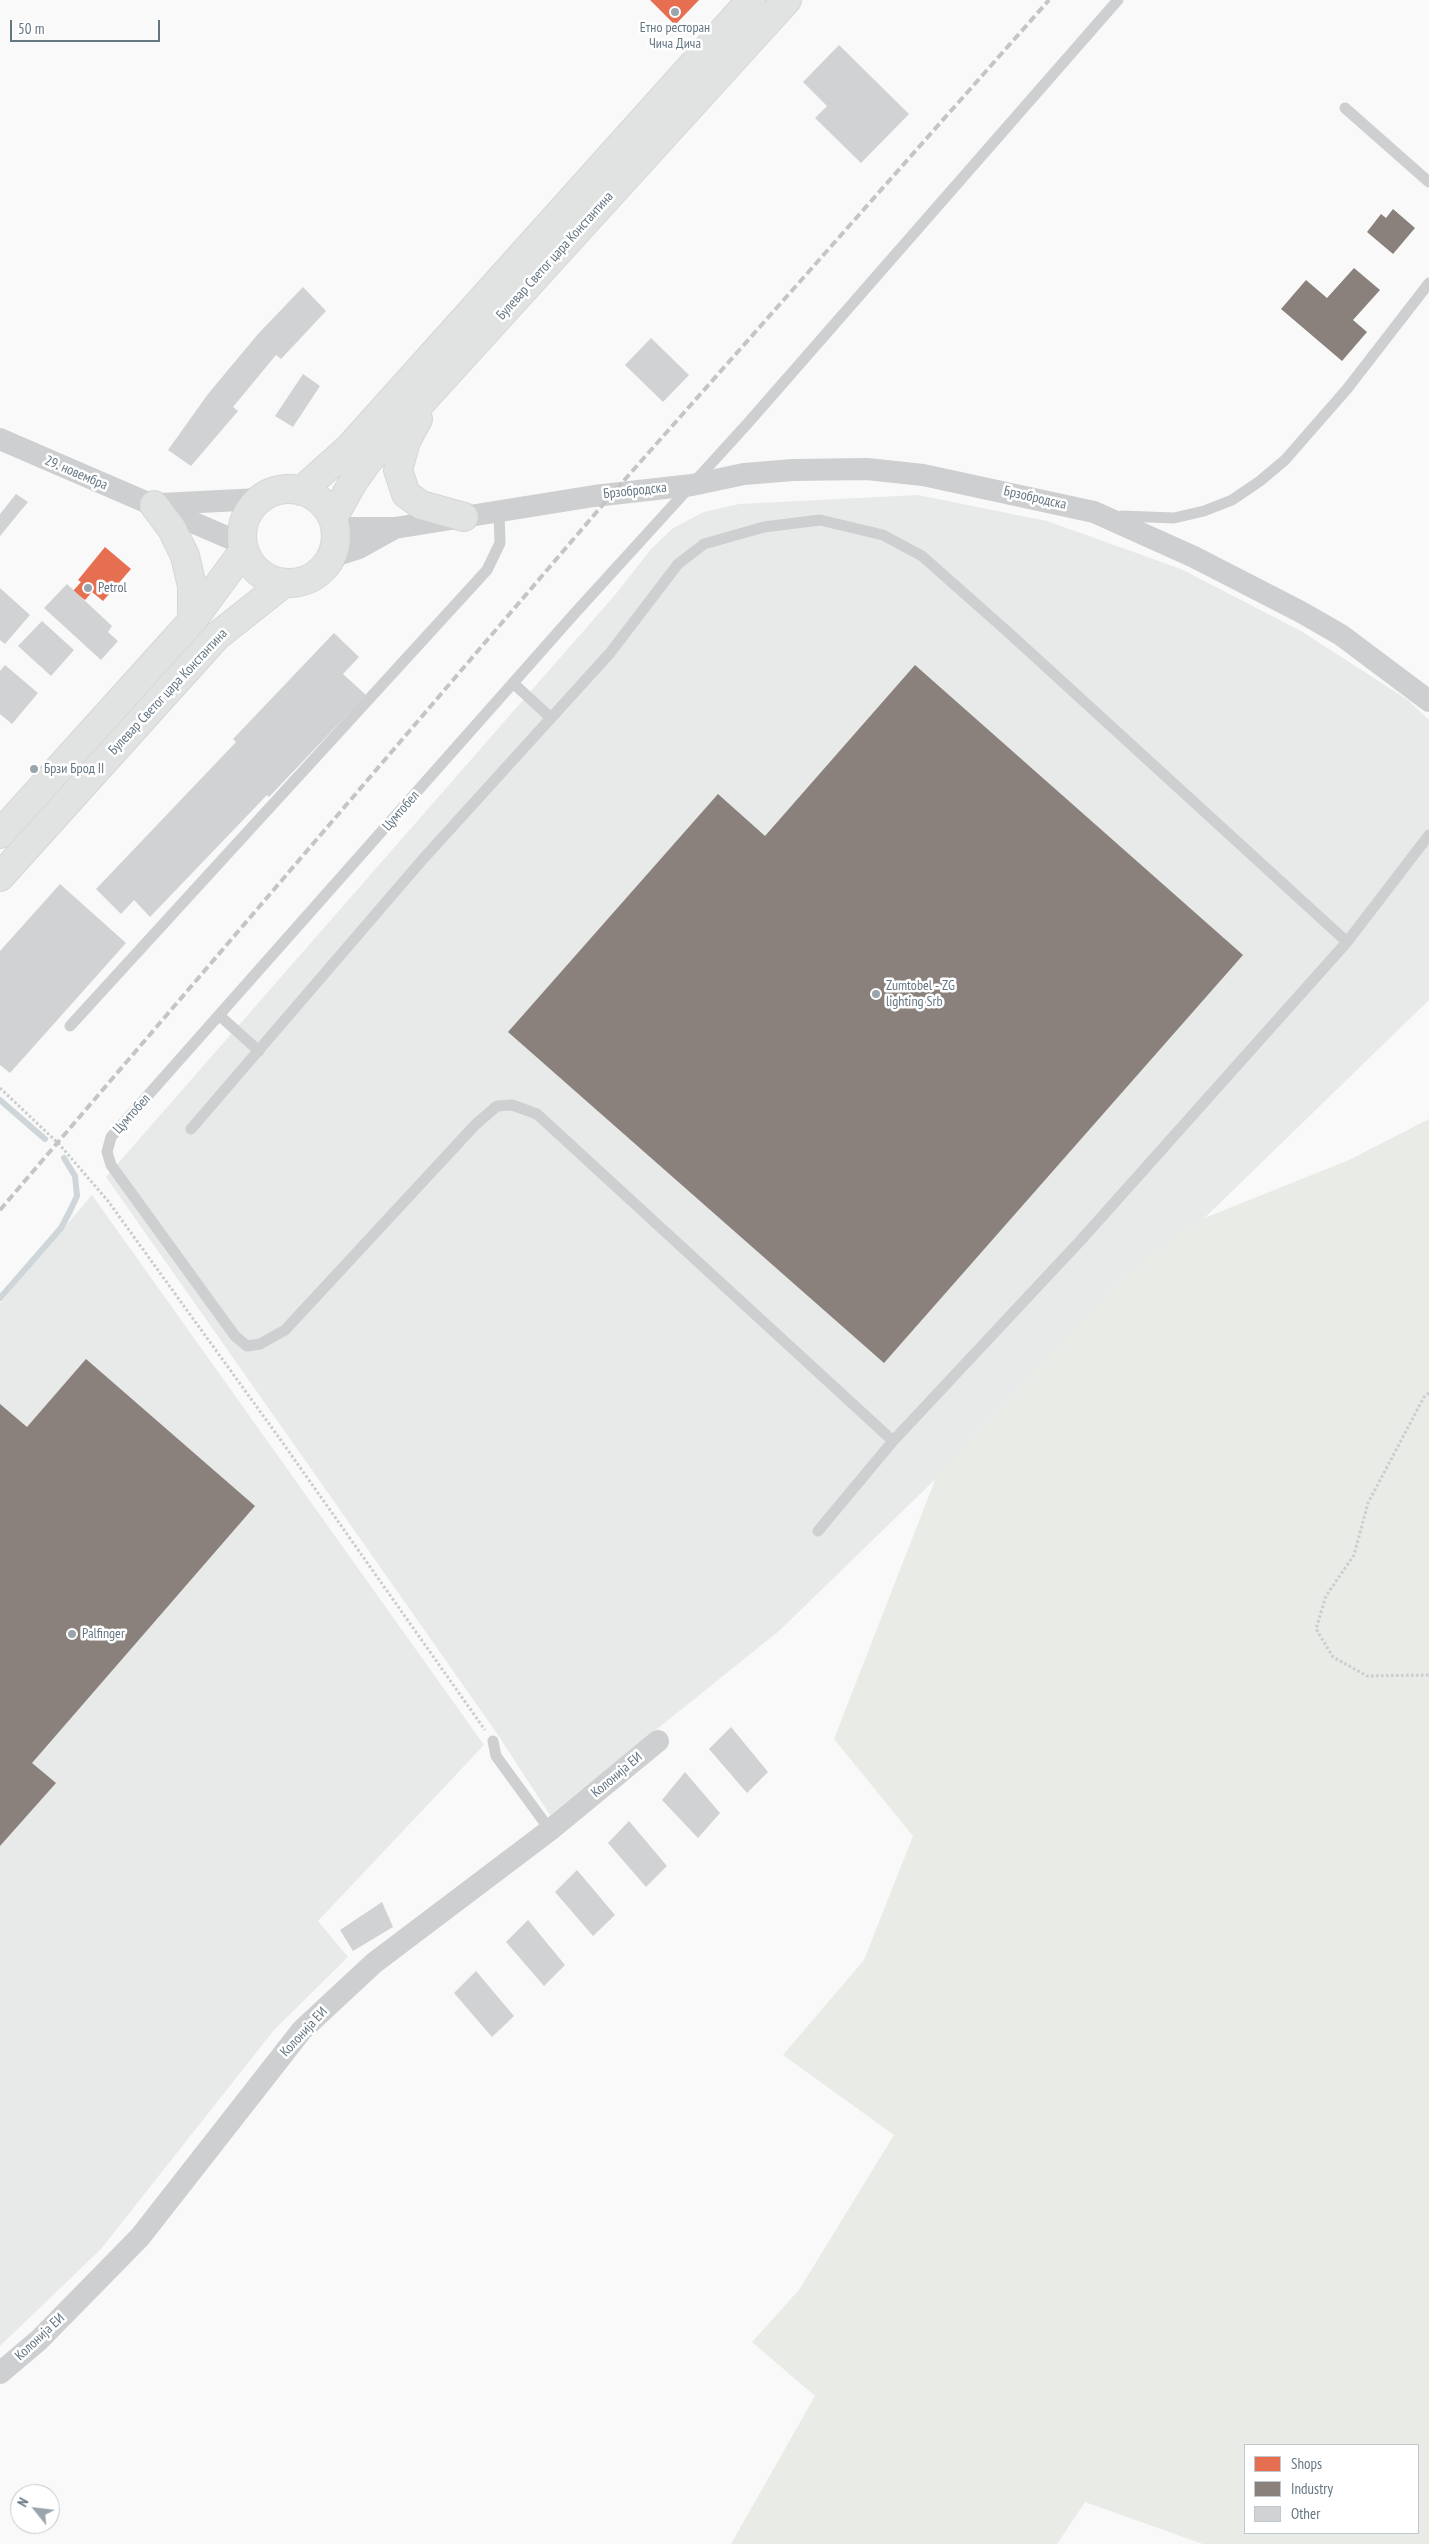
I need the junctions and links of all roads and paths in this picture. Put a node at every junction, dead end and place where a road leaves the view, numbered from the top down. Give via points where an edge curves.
1 (751, 0) edge
2 (787, 0) edge
3 (1118, 0) edge
4 (1345, 108) dead end
5 (1429, 182) edge
6 (1429, 283) edge
7 (434, 389) junction
8 (0, 440) edge
9 (692, 485) junction
10 (301, 490) junction
11 (260, 499) junction
12 (154, 505) junction
13 (500, 511) junction
14 (1094, 512) junction
15 (464, 517) junction
16 (334, 523) junction
17 (395, 528) junction
18 (243, 547) junction
19 (331, 557) junction
20 (284, 583) junction
21 (192, 621) junction
22 (513, 683) junction
23 (1429, 701) edge
24 (551, 718) junction
25 (0, 834) edge
26 (1429, 835) edge
27 (0, 876) edge
28 (1347, 942) junction
29 (220, 1016) junction
30 (70, 1026) dead end
31 (259, 1051) junction
32 (0, 1088) edge
33 (191, 1129) dead end
34 (1429, 1393) edge
35 (893, 1441) junction
36 (818, 1530) dead end
37 (1429, 1675) edge
38 (493, 1741) joint
39 (658, 1741) dead end
40 (550, 1830) junction
41 (0, 2373) edge

1 - 10 main road, Булевар Светог цара Константина via 348,449
2 - 7 main road, Булевар Светог цара Константина
3 - 9 lane, Цумтобел
4 - 5 lane
6 - 14 lane via 1347,389 1285,460 1260,482 1232,500 1174,518 1134,518
7 - 15 main road via 406,441 398,470 406,494 422,505
7 - 16 main road, Булевар Светог цара Константина via 368,461 353,482
8 - 12 street, 29. новембра
9 - 13 street, Брзобродска
9 - 14 street, Брзобродска via 754,473 867,469 960,481
9 - 22 lane, Цумтобел
10 - 11 main road via 275,491
10 - 16 main road via 320,501
11 - 12 street, 29. новембра
11 - 18 main road via 244,524
12 - 18 street, 29. новембра
12 - 21 main road via 172,528 185,556 192,586
13 - 15 street, Брзобродска
13 - 30 lane via 500,544 487,570
14 - 23 street, Брзобродска via 1194,557 1309,617 1371,655
15 - 17 street, Брзобродска
16 - 17 street
16 - 19 main road via 336,538
17 - 19 street via 359,548
18 - 20 main road via 255,569
18 - 21 main road, Булевар Светог цара Константина
19 - 20 main road via 325,566 306,580
20 - 27 main road, Булевар Светог цара Константина via 217,636
21 - 25 main road, Булевар Светог цара Константина
22 - 24 lane
22 - 29 lane, Цумтобел
24 - 28 lane via 610,653 678,564 704,544 764,528 820,520 883,535 922,556
24 - 31 lane via 423,859
26 - 28 lane
28 - 35 lane via 1081,1240
29 - 31 lane
29 - 35 lane, Цумтобел via 111,1138 106,1152 112,1165 235,1336 247,1346 260,1344 285,1330 476,1124 497,1106 512,1105 537,1114
31 - 33 lane
32 - 38 path via 58,1144 108,1201
34 - 37 path via 1368,1503 1354,1555 1326,1596 1316,1630 1333,1657 1368,1676
35 - 36 lane
38 - 40 lane via 496,1756
39 - 40 street, Колонија ЕИ
40 - 41 street, Колонија ЕИ via 374,1963 302,2030 140,2237 39,2340

